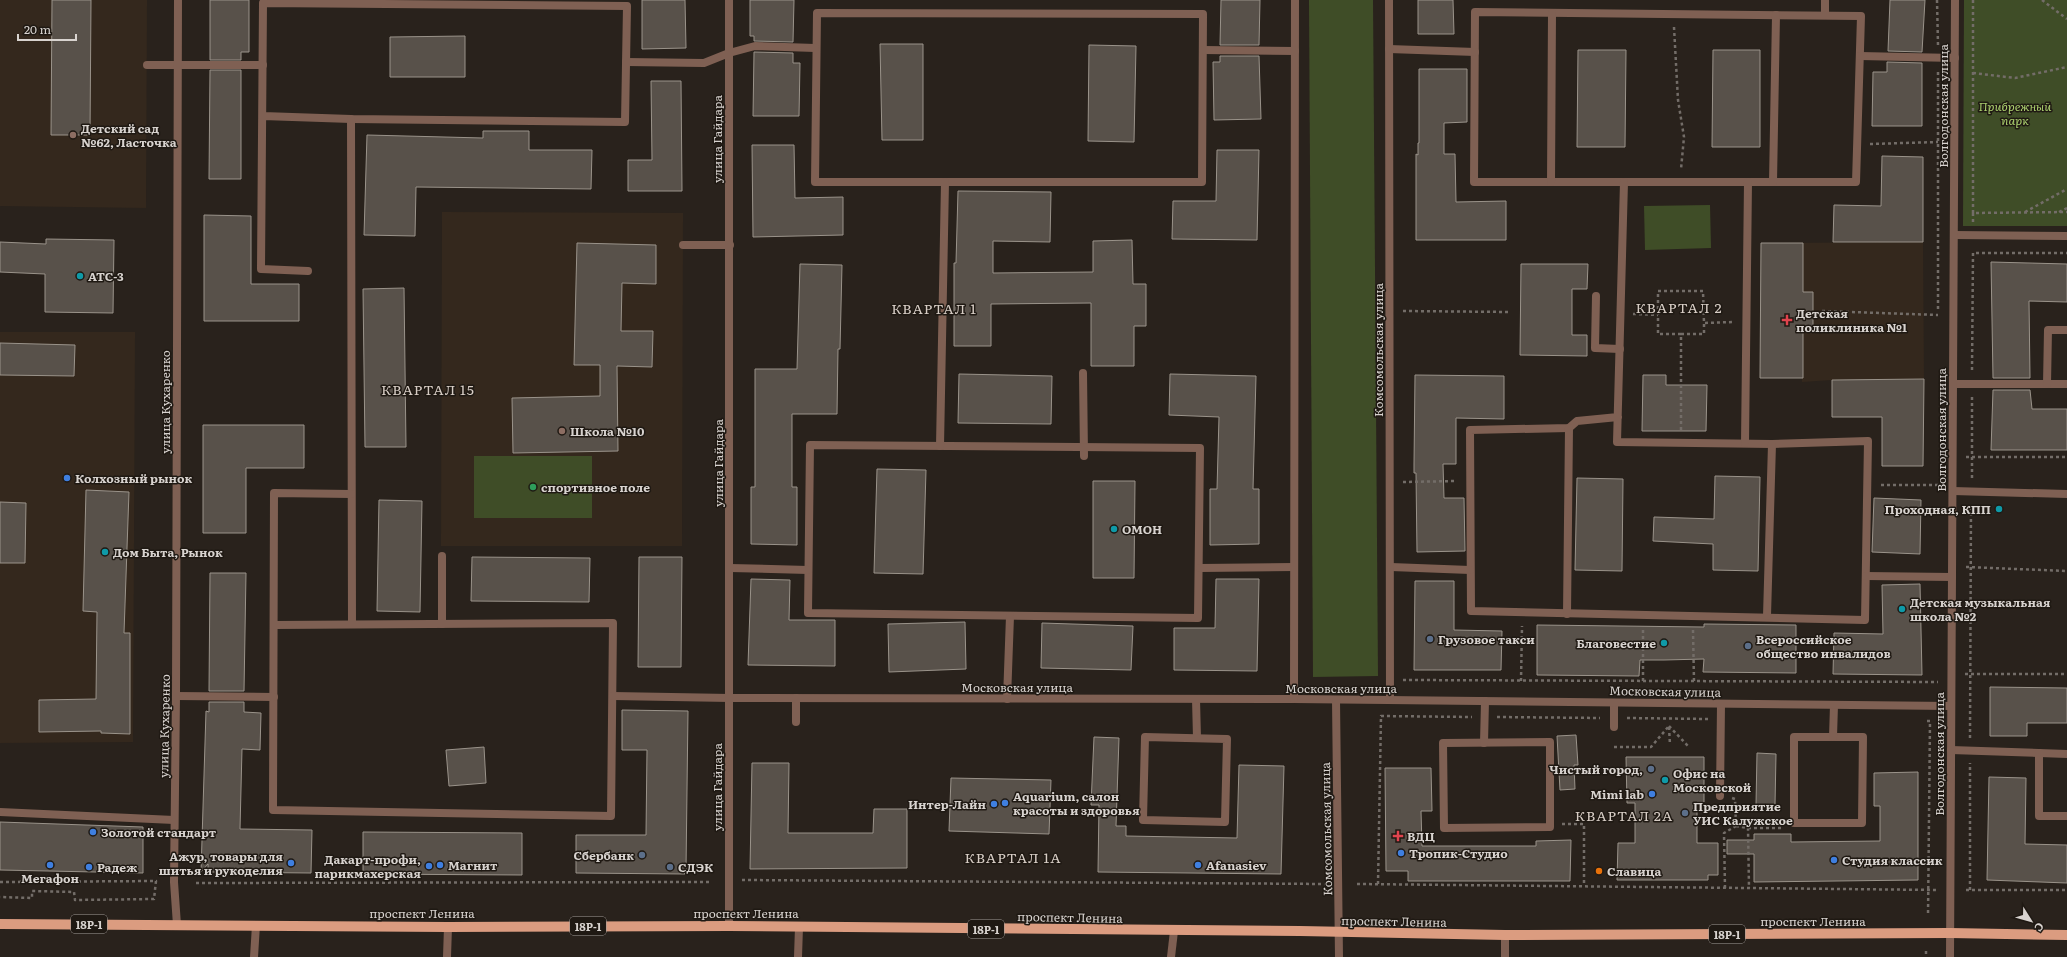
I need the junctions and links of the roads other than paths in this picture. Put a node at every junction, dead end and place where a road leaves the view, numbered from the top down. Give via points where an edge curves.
1 (178, 0) edge
2 (729, 0) edge
3 (1295, 0) edge
4 (1389, 0) edge
5 (1824, 0) edge
6 (1955, 0) edge
7 (1552, 13) junction
8 (1776, 15) junction
9 (1825, 15) junction
10 (815, 48) junction
11 (1389, 49) junction
12 (1203, 50) junction
13 (1295, 51) junction
14 (1475, 52) junction
15 (729, 53) junction
16 (1860, 56) junction
17 (1956, 58) junction
18 (626, 62) junction
19 (263, 64) junction
20 (147, 65) dead end
21 (178, 65) junction
22 (263, 116) junction
23 (351, 119) junction
24 (945, 182) junction
25 (1551, 182) junction
26 (1624, 182) junction
27 (1748, 182) junction
28 (1774, 182) junction
29 (1954, 235) junction
30 (2067, 236) edge
31 (730, 244) junction
32 (683, 245) dead end
33 (308, 271) dead end
34 (1596, 296) dead end
35 (2067, 330) edge
36 (1620, 349) junction
37 (1083, 373) dead end
38 (1953, 384) junction
39 (2047, 384) junction
40 (2067, 384) edge
41 (1618, 417) junction
42 (1569, 428) junction
43 (1745, 443) junction
44 (1772, 444) junction
45 (940, 446) junction
46 (1084, 451) junction
47 (1953, 492) junction
48 (351, 494) junction
49 (2067, 494) edge
50 (442, 556) dead end
51 (1294, 567) junction
52 (1390, 567) junction
53 (730, 568) junction
54 (1200, 568) junction
55 (808, 570) junction
56 (1470, 570) junction
57 (1866, 576) junction
58 (1952, 577) junction
59 (1567, 614) junction
60 (1010, 616) junction
61 (1767, 616) junction
62 (352, 624) junction
63 (442, 624) junction
64 (274, 625) junction
65 (176, 696) junction
66 (613, 696) junction
67 (274, 697) junction
68 (730, 698) junction
69 (796, 698) junction
70 (1008, 699) junction
71 (1196, 699) junction
72 (1294, 699) junction
73 (1336, 700) junction
74 (1390, 700) junction
75 (1485, 701) junction
76 (1614, 703) junction
77 (1721, 704) junction
78 (1834, 705) junction
79 (1952, 706) junction
80 (796, 722) dead end
81 (1614, 727) dead end
82 (1833, 737) junction
83 (1197, 738) junction
84 (1484, 743) junction
85 (1951, 750) junction
86 (2039, 754) junction
87 (2067, 754) edge
88 (1720, 796) road end
89 (0, 812) edge
90 (2067, 816) edge
91 (174, 820) junction
92 (0, 924) edge
93 (177, 925) junction
94 (256, 925) junction
95 (729, 926) junction
96 (448, 927) junction
97 (798, 927) junction
98 (1174, 931) junction
99 (1339, 933) junction
100 (1950, 933) junction
101 (2067, 935) edge
102 (1505, 936) junction
103 (254, 957) edge
104 (447, 957) edge
105 (798, 957) edge
106 (1171, 957) edge
107 (1339, 957) edge
108 (1505, 957) edge
109 (1950, 957) edge

1 - 21 street, улица Кухаренко
2 - 15 street, улица Гайдара
3 - 13 street
4 - 11 street, Комсомольская улица
5 - 9 street
6 - 17 street, Волгодонская улица
7 - 8 street
7 - 14 street via 1475,12
7 - 25 street
8 - 9 street
8 - 28 street
9 - 16 street via 1861,16
10 - 12 street via 817,12 1203,14
10 - 15 street via 755,46
10 - 24 street via 815,182
11 - 14 street
11 - 52 street, Комсомольская улица
12 - 13 street
12 - 24 street via 1202,182
13 - 51 street
14 - 25 street via 1474,182
15 - 18 street via 704,63
15 - 31 street, улица Гайдара
16 - 17 street
16 - 28 street via 1856,182
17 - 29 street, Волгодонская улица
18 - 19 street via 627,6 263,3
18 - 23 street via 625,122
19 - 21 street
19 - 22 street
20 - 21 street
21 - 65 street, улица Кухаренко
22 - 23 street
22 - 33 street via 261,269
23 - 48 street
24 - 45 street
25 - 26 street
26 - 27 street
26 - 36 street
27 - 28 street
27 - 43 street
29 - 30 street
29 - 38 street, Волгодонская улица
31 - 32 street
31 - 53 street, улица Гайдара
34 - 36 street via 1594,348
35 - 39 street via 2048,330
36 - 41 street
37 - 46 street
38 - 39 street
38 - 47 street, Волгодонская улица
39 - 40 street
41 - 42 street via 1577,421
41 - 43 street via 1617,442
42 - 56 street via 1470,430
42 - 59 street
43 - 44 street
44 - 57 street via 1868,441
44 - 61 street
45 - 46 street
45 - 55 street via 810,445
46 - 54 street via 1200,448
47 - 49 street
47 - 58 street, Волгодонская улица
48 - 62 street
48 - 64 street via 274,493
50 - 63 street
51 - 54 street
51 - 72 street
52 - 56 street
52 - 74 street, Комсомольская улица
53 - 55 street
53 - 68 street, улица Гайдара
54 - 60 street via 1198,618
55 - 60 street via 808,613
56 - 59 street via 1471,611
57 - 58 street
57 - 61 street via 1865,620
58 - 79 street, Волгодонская улица
59 - 61 street
60 - 70 street
62 - 63 street
62 - 64 street
63 - 66 street via 613,624
64 - 67 street
65 - 67 street
65 - 91 street, улица Кухаренко
66 - 67 street via 611,816 273,810
66 - 68 street, Московская улица
68 - 69 street, Московская улица
68 - 95 street, улица Гайдара
69 - 70 street, Московская улица
69 - 80 street
70 - 71 street, Московская улица
71 - 72 street, Московская улица
71 - 83 street
72 - 73 street, Московская улица
73 - 74 street, Московская улица
73 - 99 street, Комсомольская улица
74 - 75 street, Московская улица
75 - 76 street, Московская улица
75 - 84 street
76 - 77 street, Московская улица
76 - 81 street
77 - 78 street, Московская улица
77 - 88 street
78 - 79 street, Московская улица
78 - 82 street
79 - 85 street, Волгодонская улица
82 - 82 street via 1794,737 1794,822 1862,822 1862,737
83 - 83 street via 1145,737 1143,820 1225,822 1227,739
84 - 84 street via 1443,743 1444,828 1550,827 1550,742
85 - 86 street
85 - 100 street, Волгодонская улица
86 - 87 street
86 - 90 street via 2039,816
89 - 91 street
91 - 93 street, улица Кухаренко
92 - 93 main road, проспект Ленина / 18Р-1
93 - 94 main road, проспект Ленина / 18Р-1
94 - 96 main road, проспект Ленина / 18Р-1
94 - 103 street
95 - 96 main road, проспект Ленина / 18Р-1
95 - 97 main road, проспект Ленина / 18Р-1
96 - 104 street
97 - 98 main road, проспект Ленина / 18Р-1
97 - 105 street
98 - 99 main road, проспект Ленина / 18Р-1
98 - 106 street
99 - 102 main road, проспект Ленина / 18Р-1
99 - 107 street, Комсомольская улица
100 - 101 main road, проспект Ленина / 18Р-1
100 - 102 main road, проспект Ленина / 18Р-1
100 - 109 street, Волгодонская улица
102 - 108 street

